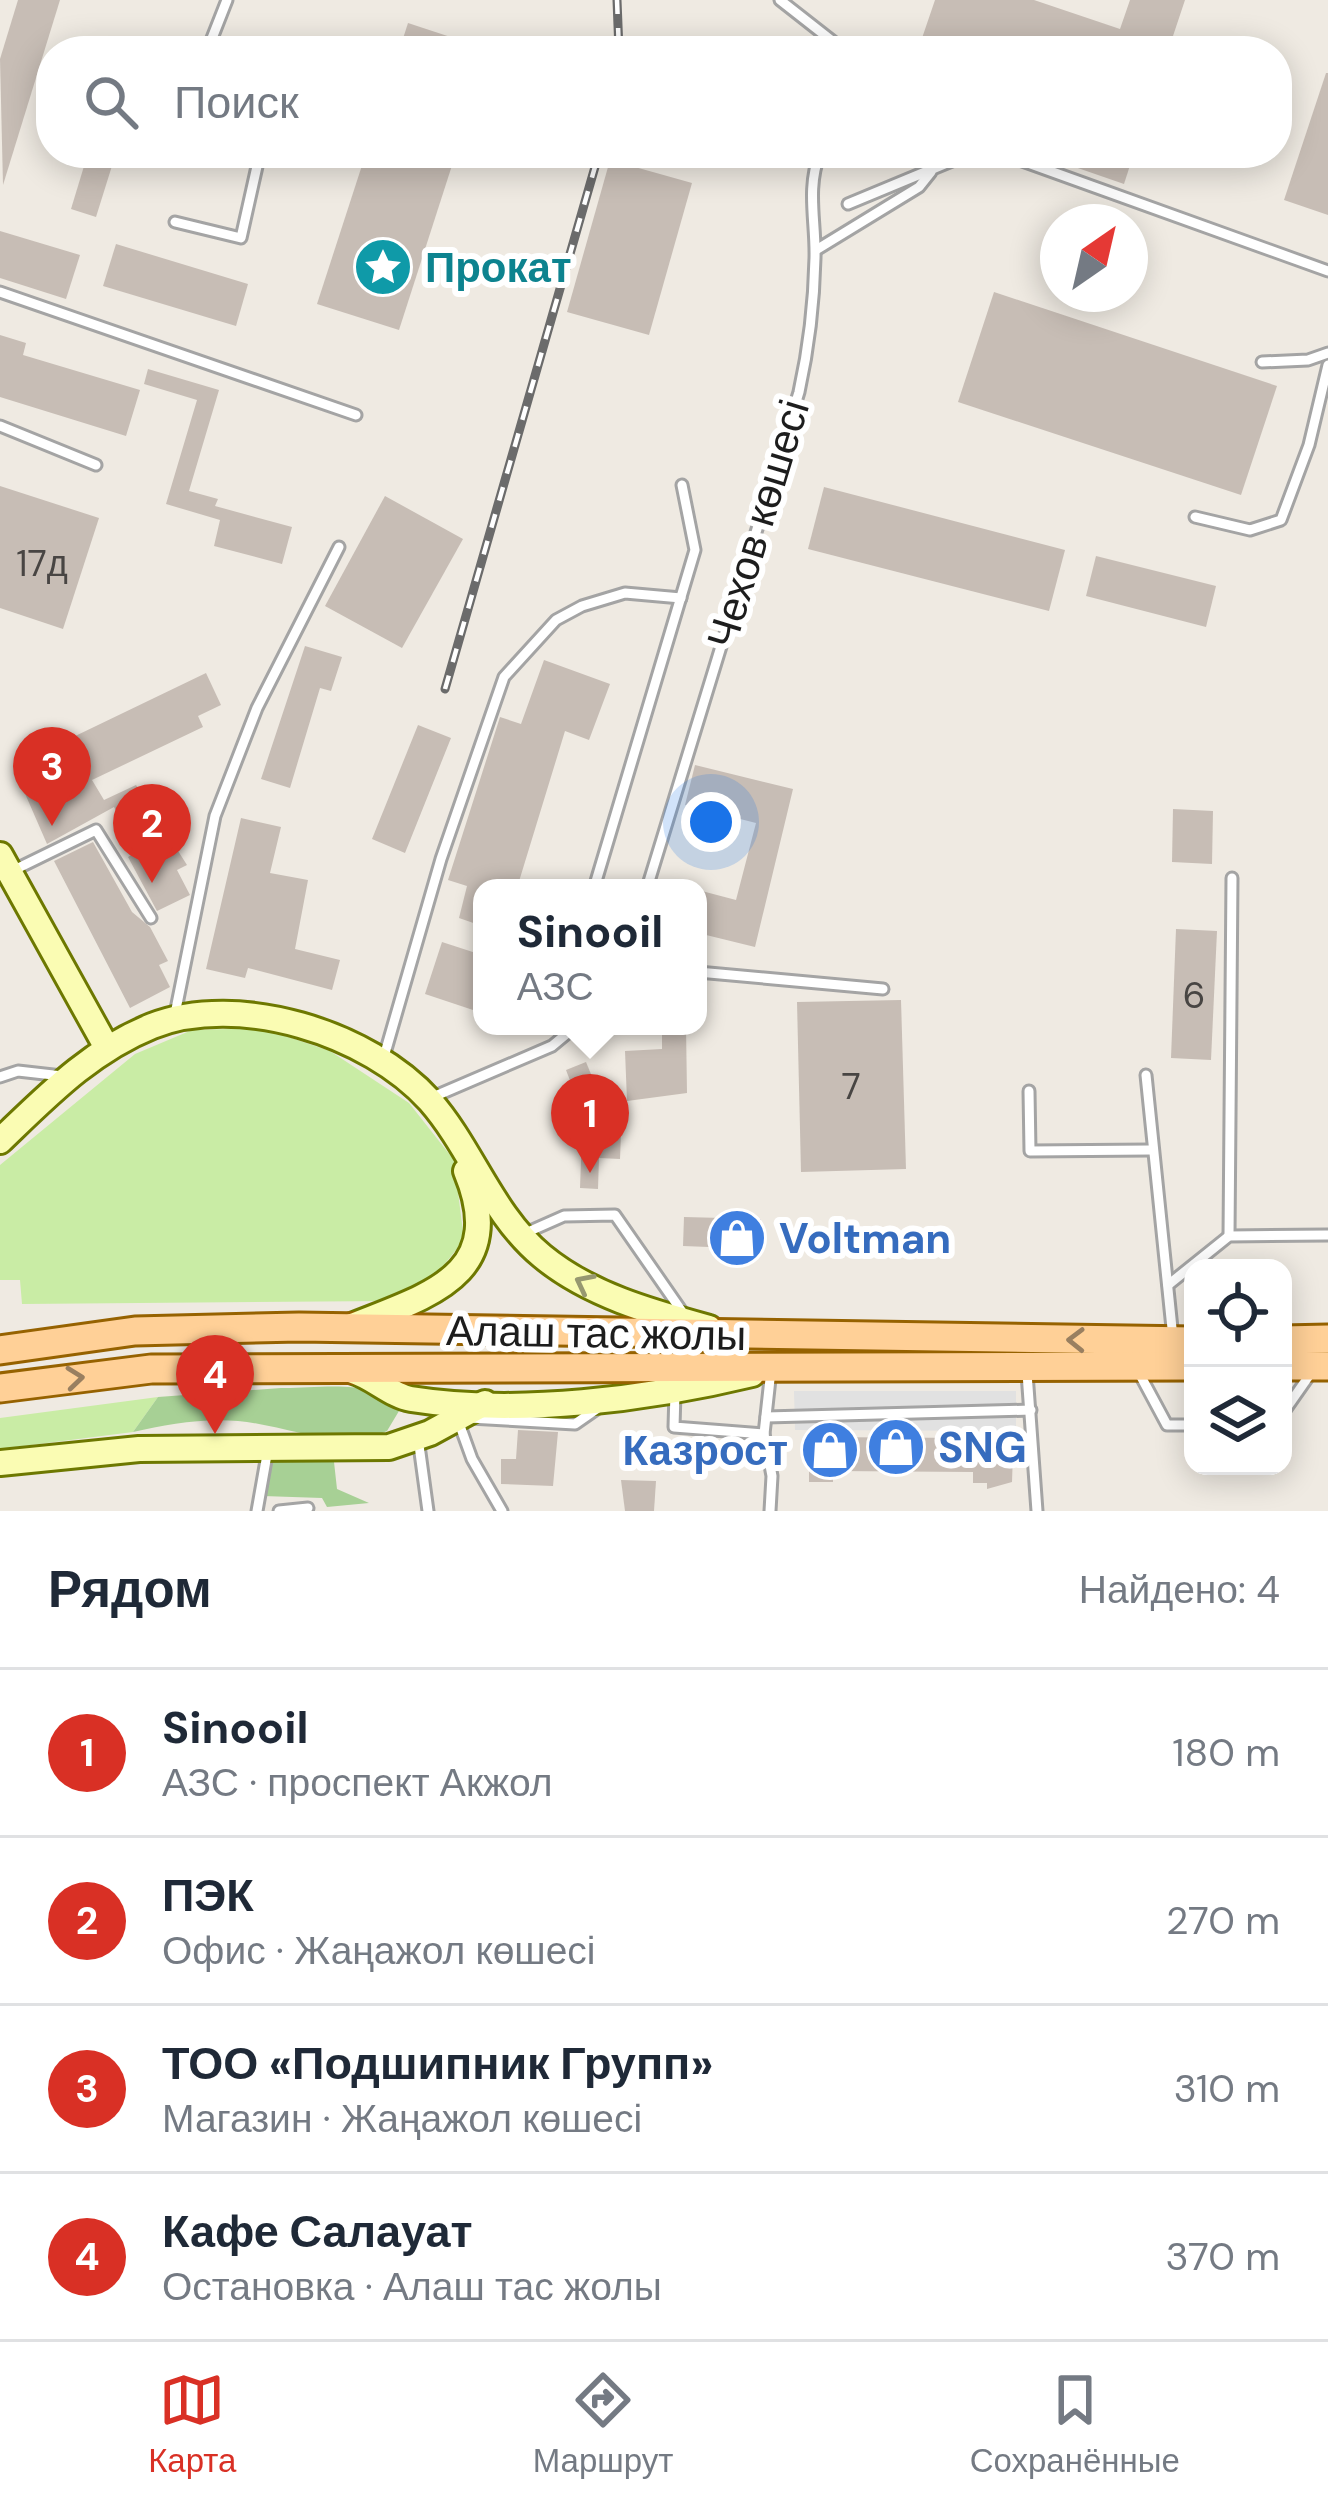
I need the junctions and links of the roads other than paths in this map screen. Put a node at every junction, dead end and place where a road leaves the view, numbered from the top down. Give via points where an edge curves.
1 (227, 0) edge
2 (780, 0) edge
3 (213, 36) edge
4 (826, 36) edge
5 (257, 168) edge
6 (816, 168) edge
7 (940, 168) edge
8 (1041, 168) edge
9 (932, 172) junction
10 (848, 204) dead end
11 (175, 222) dead end
12 (816, 250) junction
13 (1328, 272) edge
14 (0, 292) edge
15 (1328, 352) edge
16 (1262, 362) dead end
17 (1328, 365) edge
18 (356, 415) dead end
19 (0, 426) edge
20 (96, 465) dead end
21 (682, 485) dead end
22 (1195, 518) dead end
23 (339, 547) dead end
24 (681, 598) junction
25 (5, 864) edge
26 (1232, 878) dead end
27 (597, 879) edge
28 (650, 879) edge
29 (151, 918) dead end
30 (707, 973) edge
31 (883, 988) dead end
32 (174, 1019) junction
33 (565, 1035) edge
34 (107, 1048) junction
35 (383, 1060) junction
36 (68, 1076) junction
37 (1146, 1076) dead end
38 (0, 1077) edge
39 (1029, 1091) dead end
40 (428, 1100) junction
41 (447, 1125) junction
42 (0, 1141) edge
43 (1150, 1150) junction
44 (520, 1235) junction
45 (1328, 1235) edge
46 (1229, 1236) junction
47 (1168, 1286) junction
48 (689, 1322) junction
49 (346, 1329) junction
50 (734, 1334) junction
51 (786, 1338) junction
52 (944, 1338) junction
53 (1328, 1339) edge
54 (1292, 1340) edge
55 (1184, 1341) edge
56 (0, 1350) edge
57 (1184, 1366) edge
58 (1322, 1366) edge
59 (339, 1367) junction
60 (800, 1367) junction
61 (1136, 1367) junction
62 (1027, 1369) junction
63 (769, 1370) junction
64 (680, 1380) junction
65 (0, 1388) edge
66 (612, 1398) junction
67 (405, 1399) junction
68 (1292, 1402) edge
69 (485, 1403) junction
70 (1031, 1410) junction
71 (458, 1417) junction
72 (766, 1417) junction
73 (1184, 1425) edge
74 (764, 1433) junction
75 (418, 1438) junction
76 (389, 1447) junction
77 (268, 1448) junction
78 (0, 1463) edge
79 (308, 1508) edge
80 (256, 1511) edge
81 (279, 1511) edge
82 (428, 1511) edge
83 (502, 1511) edge
84 (770, 1511) edge
85 (1037, 1511) edge

1 - 3 lane
2 - 4 lane
5 - 11 lane via 241,238
6 - 12 lane, Чехов көшесі via 810,194
7 - 9 lane
8 - 13 lane
9 - 10 lane
9 - 12 lane
12 - 28 lane, Чехов көшесі via 813,327 799,392
14 - 18 lane
15 - 16 lane
17 - 22 lane via 1281,520 1250,530
19 - 20 lane
21 - 24 lane via 695,550
23 - 32 lane via 257,709 215,816
24 - 27 lane
24 - 35 lane via 625,593 582,606 556,620 504,677
25 - 29 lane via 96,830
25 - 34 main road
26 - 46 lane
30 - 31 lane
32 - 34 main road
32 - 35 main road via 256,1019 308,1029
33 - 40 lane
34 - 36 main road
35 - 40 main road
36 - 38 lane
36 - 42 main road
37 - 43 lane
39 - 43 lane via 1030,1151
40 - 41 main road
41 - 44 main road
41 - 49 main road via 476,1203 468,1262 433,1296
43 - 47 lane
48 -> 44 main road via 589,1287
44 - 48 lane via 564,1216 615,1215
45 - 46 lane
46 - 47 lane
47 - 55 lane
48 - 50 main road
49 - 50 main road, Алаш тас жолы
49 - 56 main road, Алаш тас жолы via 135,1331
50 - 51 main road, Алаш тас жолы
51 - 52 main road, Алаш тас жолы
51 - 64 main road via 771,1353 715,1351
55 -> 52 main road, Алаш тас жолы
52 - 60 main road via 919,1350 808,1350
53 - 54 main road
57 - 61 main road, Алаш тас жолы
58 - 68 lane
59 - 64 main road, Алаш тас жолы
65 -> 59 main road, Алаш тас жолы via 151,1369
59 - 67 main road
60 - 62 main road, Алаш тас жолы
60 - 63 main road, Алаш тас жолы
61 - 62 main road, Алаш тас жолы
61 - 73 lane via 1167,1425
62 - 70 lane
63 - 64 main road, Алаш тас жолы
63 - 72 lane
64 - 66 main road
64 - 74 lane via 674,1427
66 - 69 main road
66 - 71 lane via 575,1424
67 - 69 main road
67 - 76 main road via 404,1428
69 - 71 main road
70 - 72 lane
70 - 85 lane
71 - 75 main road
71 - 83 lane
72 - 74 lane
74 - 84 lane
75 - 76 main road
75 - 82 lane
76 - 77 main road
77 - 78 main road via 94,1450
77 - 80 lane
79 - 81 lane

